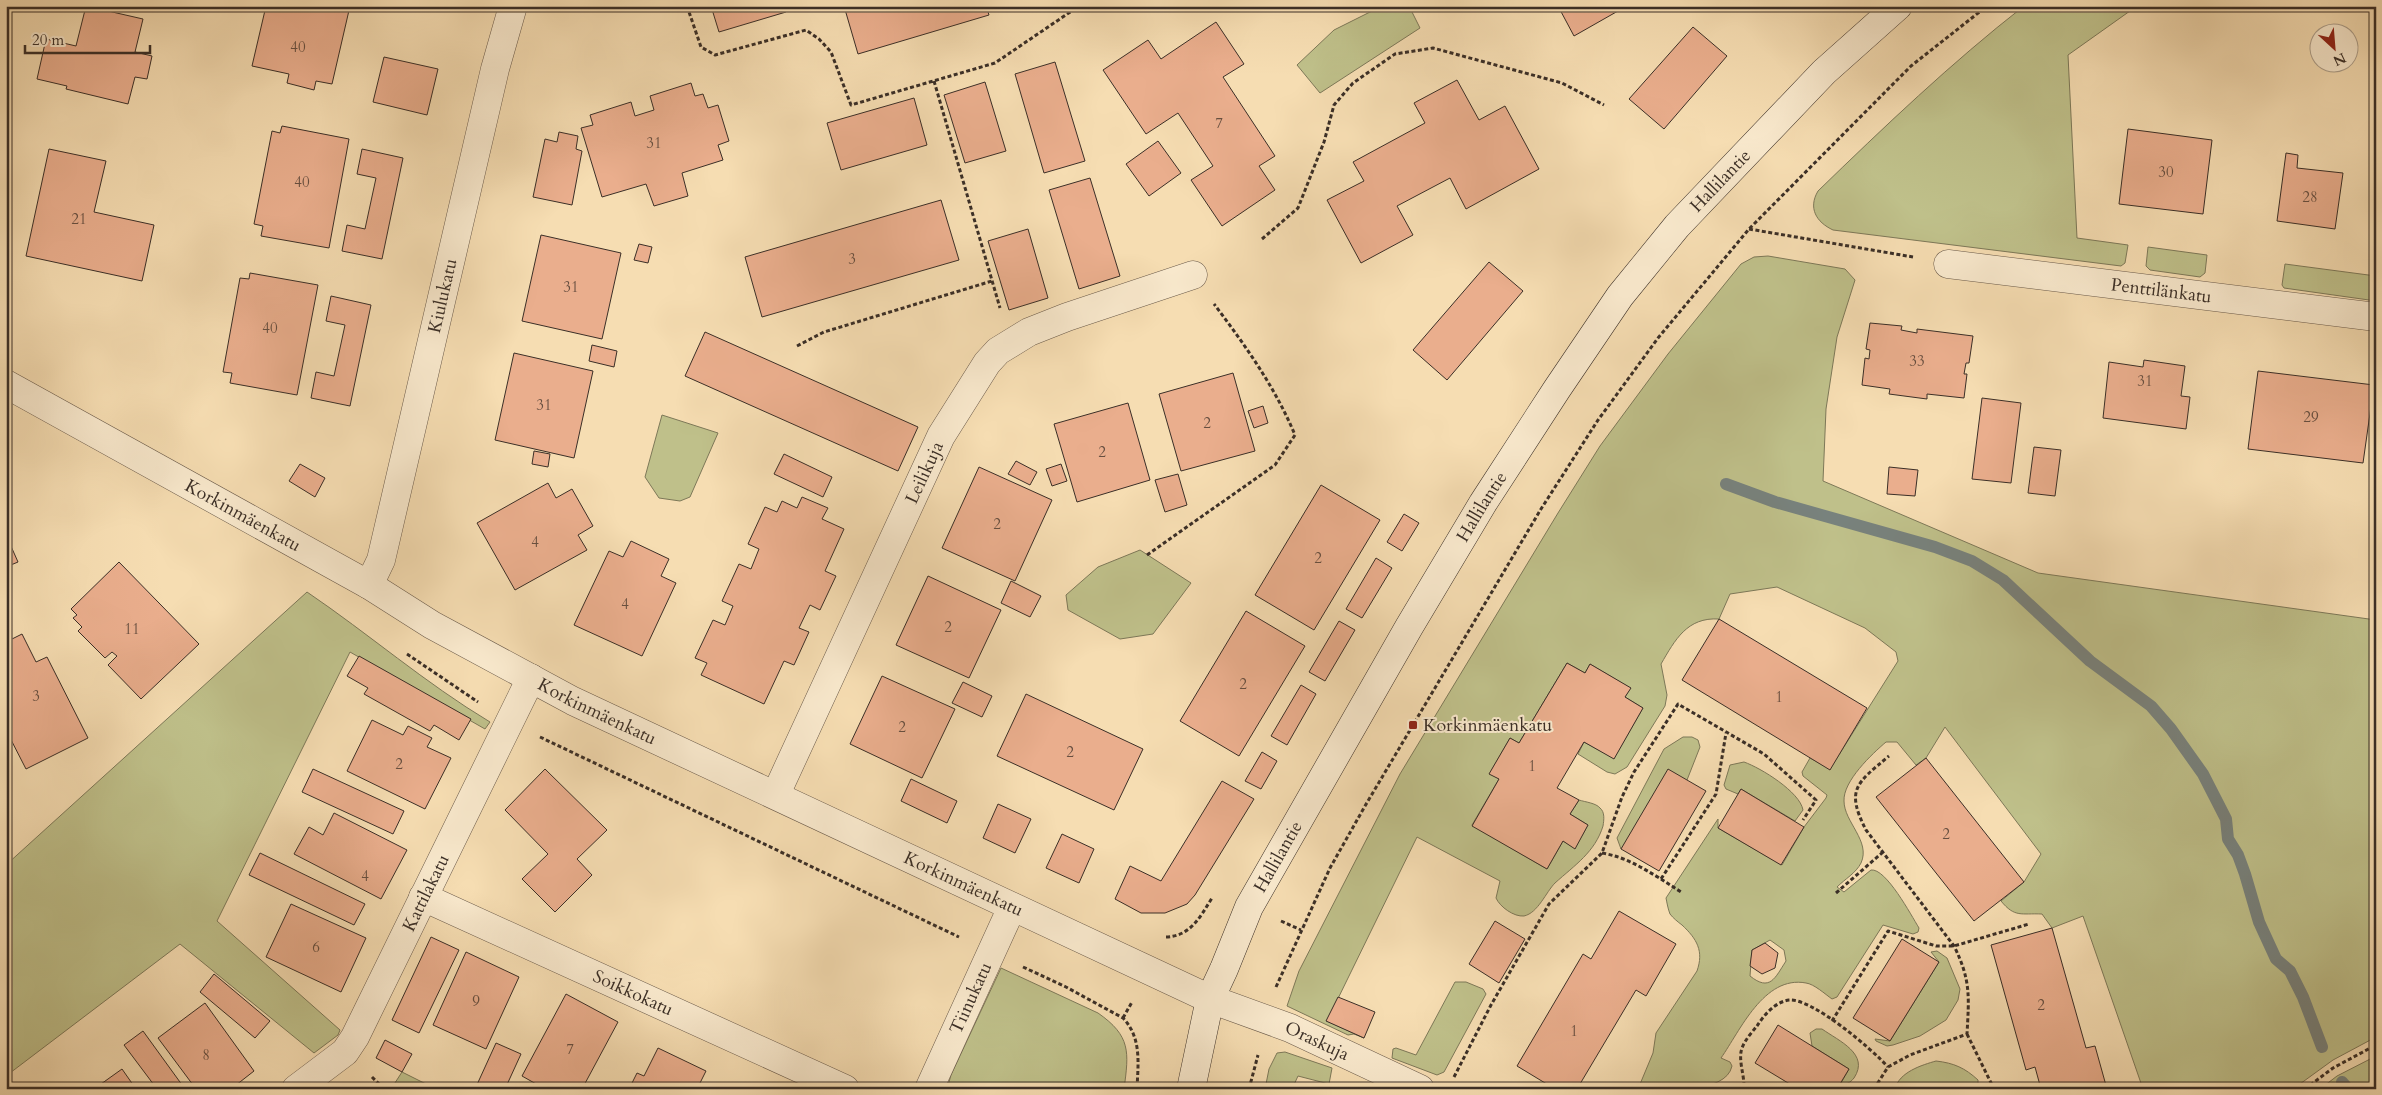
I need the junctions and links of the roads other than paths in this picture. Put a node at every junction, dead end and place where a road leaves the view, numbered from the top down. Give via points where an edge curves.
1 (513, 6) edge
2 (1898, 6) edge
3 (1948, 264) road end
4 (1193, 275) road end
5 (2376, 317) edge
6 (6, 384) edge
7 (369, 585) junction
8 (531, 678) junction
9 (776, 794) junction
10 (424, 897) junction
11 (1012, 907) junction
12 (1210, 999) junction
13 (296, 1089) edge
14 (844, 1089) edge
15 (929, 1089) edge
16 (1191, 1089) edge
17 (1420, 1089) edge

1 - 7 street, Kiulukatu via 495,69 381,560
2 - 12 street, Hallilantie via 1824,72 1738,160 1676,226 1615,304 1484,503 1376,682 1249,907
3 - 5 street, Penttilänkatu
4 - 9 street, Leilikuja via 1029,332 998,351 987,363 941,436
6 - 7 street, Korkinmäenkatu
7 - 8 street, Korkinmäenkatu via 432,625
8 - 9 street, Korkinmäenkatu via 573,701
8 - 10 street, Kattilakatu
9 - 11 street, Korkinmäenkatu
10 - 13 street, Kattilakatu via 355,1037 345,1052
10 - 14 street, Soikkokatu
11 - 12 street, Korkinmäenkatu
11 - 15 street, Tiinukatu
12 - 16 street, Hallilantie
12 - 17 street, Oraskuja via 1268,1019

